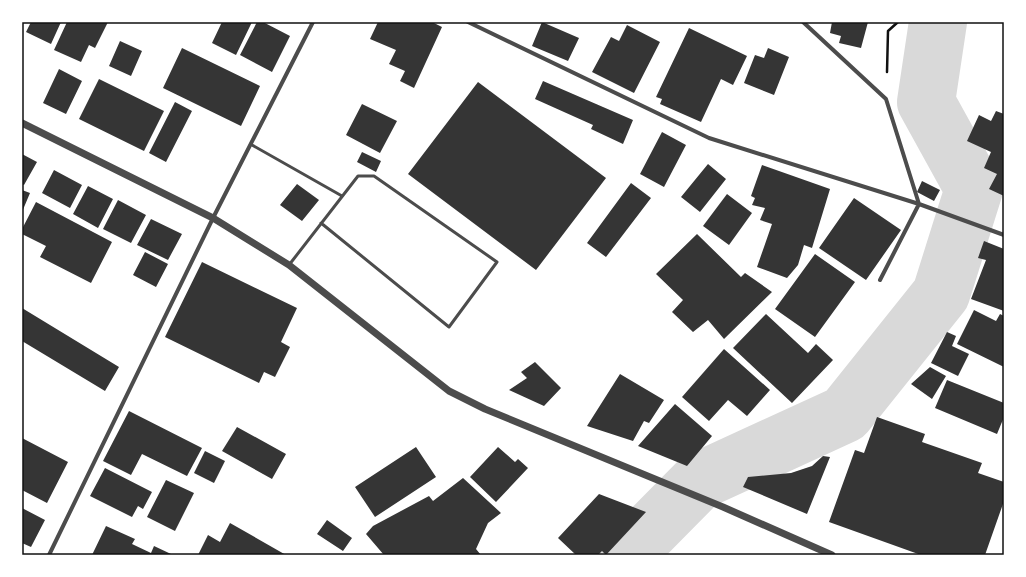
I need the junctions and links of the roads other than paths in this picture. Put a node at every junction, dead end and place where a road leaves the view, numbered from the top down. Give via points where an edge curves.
1 (313, 22) edge
2 (468, 22) edge
3 (803, 22) edge
4 (22, 123) edge
5 (252, 145) junction
6 (342, 196) junction
7 (919, 204) junction
8 (213, 218) junction
9 (321, 223) junction
10 (1004, 235) edge
11 (289, 265) junction
12 (880, 280) dead end
13 (49, 555) edge
14 (832, 555) edge

1 - 5 street
2 - 7 street via 708,138
3 - 7 street via 886,99
4 - 8 street
5 - 6 lane
5 - 8 street
6 - 9 lane
6 - 9 lane via 358,176 374,176 497,262 449,327
7 - 10 street
7 - 12 street
8 - 11 street
8 - 13 street
9 - 11 lane
11 - 14 street via 449,391 485,409

